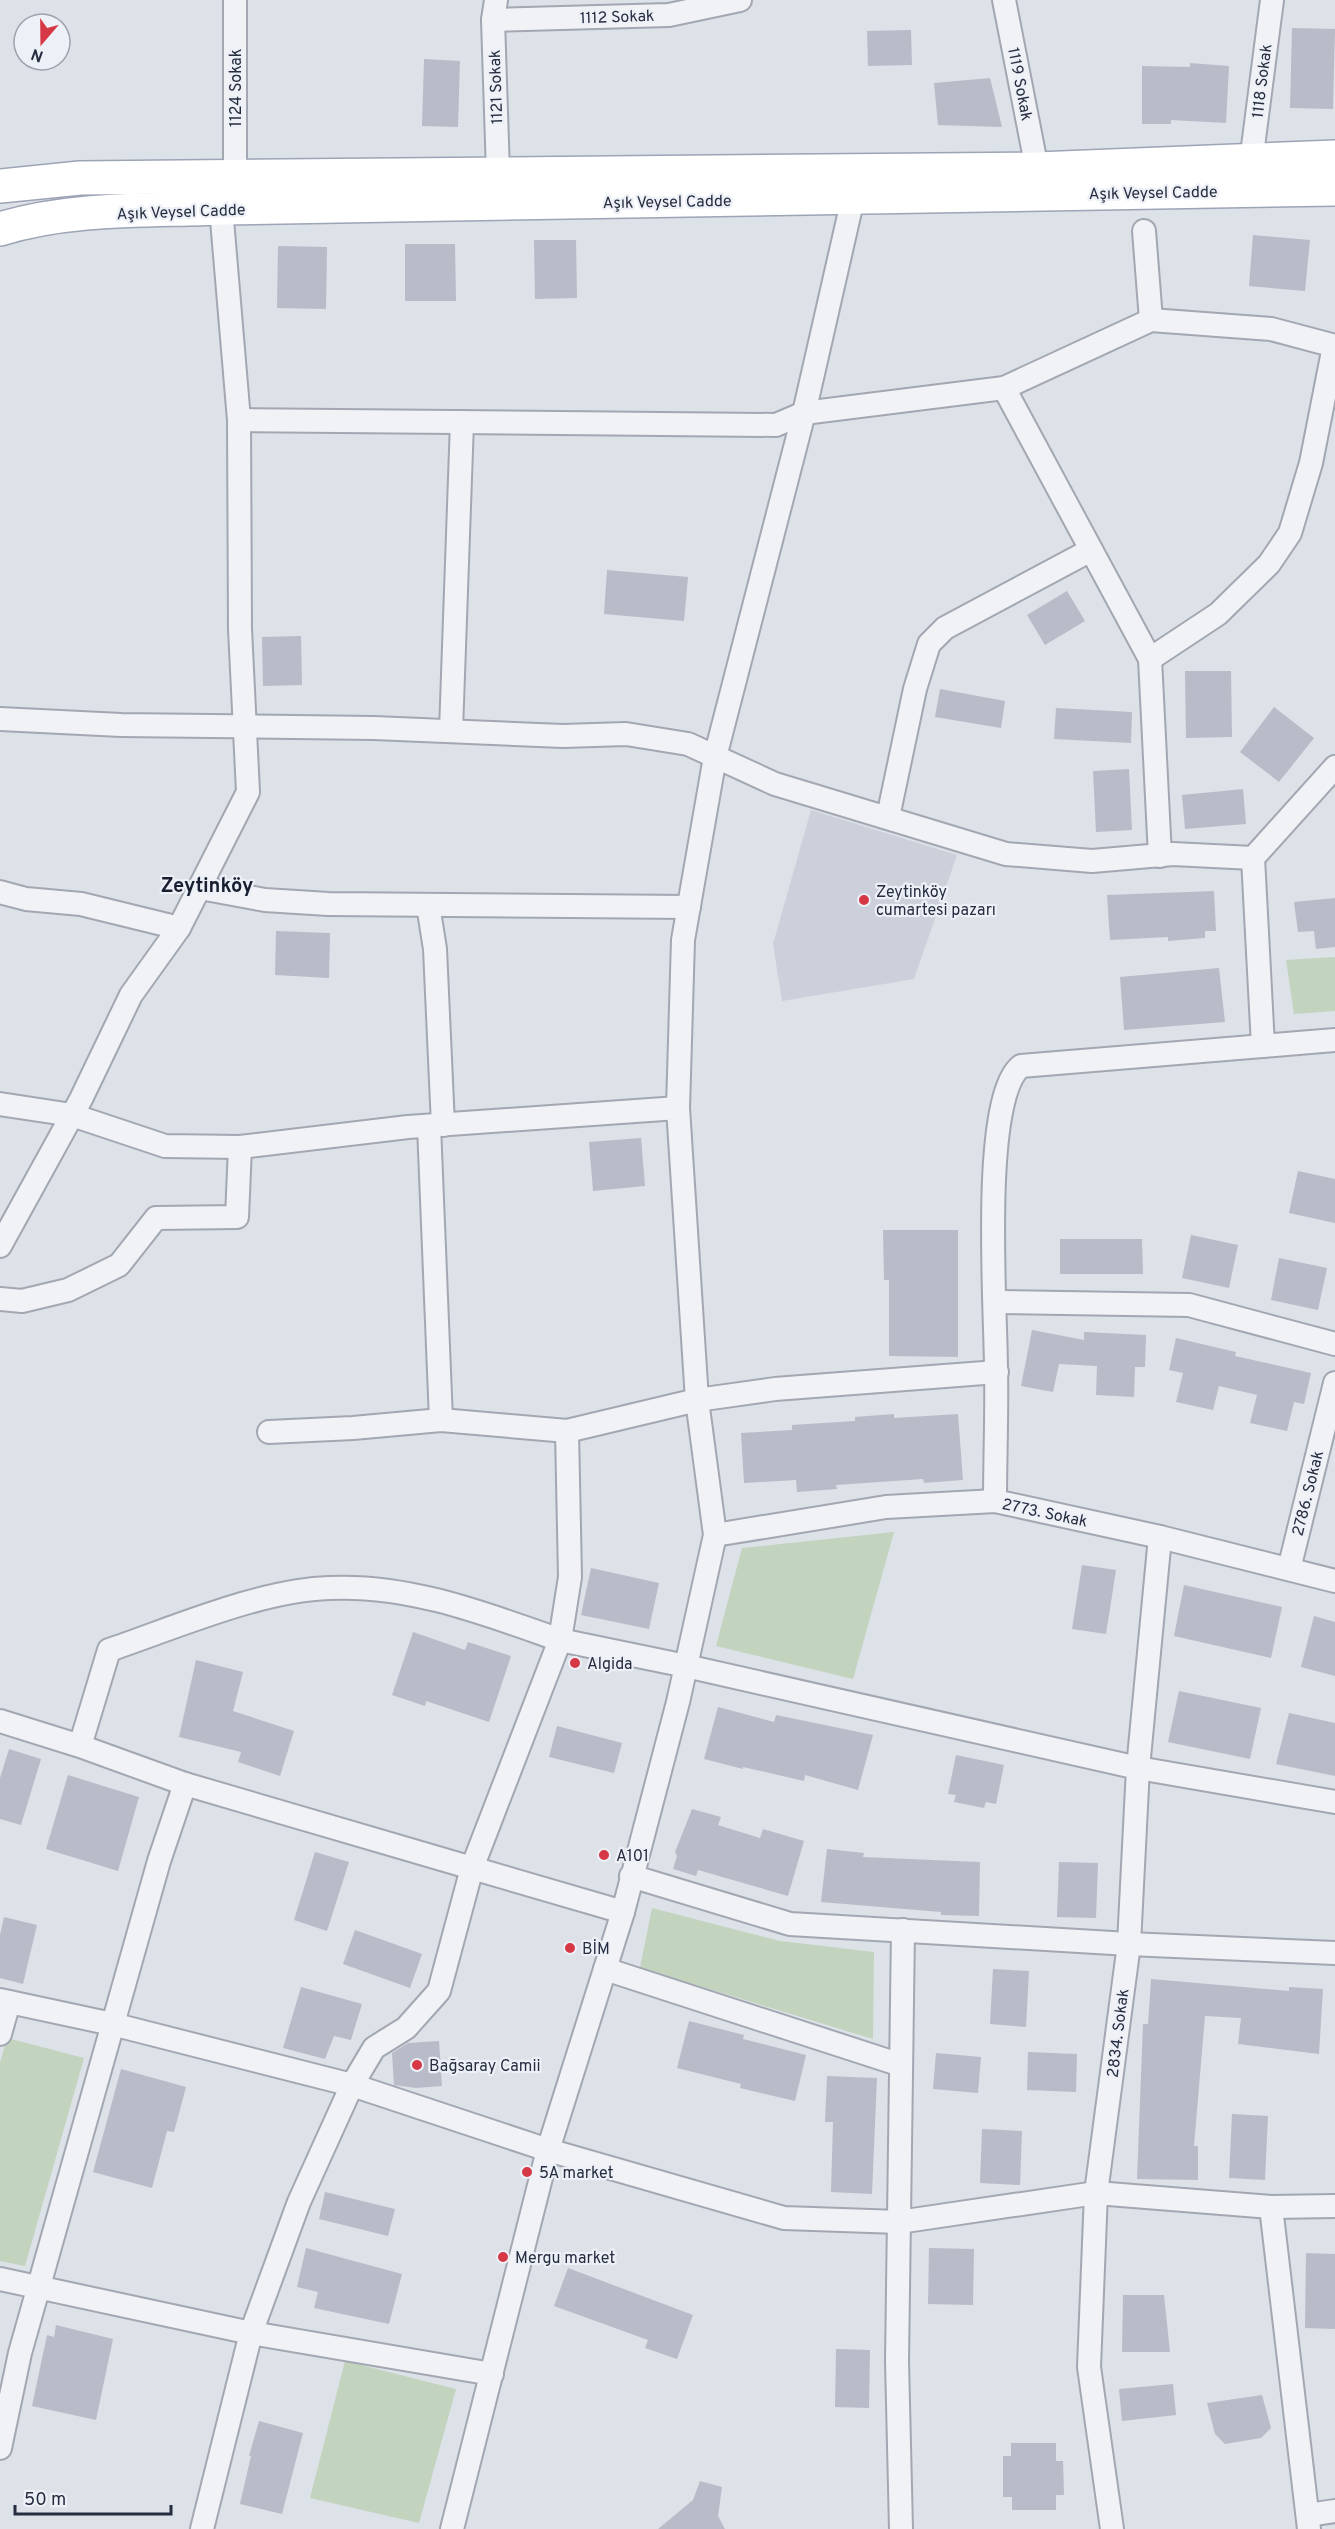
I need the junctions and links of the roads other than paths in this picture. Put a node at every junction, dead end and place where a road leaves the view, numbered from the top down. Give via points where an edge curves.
1 (235, 0) edge
2 (741, 0) edge
3 (1004, 0) edge
4 (1272, 0) edge
5 (494, 10) edge
6 (1335, 157) edge
7 (0, 161) edge
8 (1251, 162) junction
9 (1037, 169) junction
10 (498, 173) junction
11 (235, 176) junction
12 (49, 181) junction
13 (0, 186) edge
14 (1335, 189) edge
15 (853, 198) junction
16 (221, 208) junction
17 (0, 229) edge
18 (1144, 231) dead end
19 (1151, 320) junction
20 (1335, 346) edge
21 (1004, 388) junction
22 (804, 413) junction
23 (239, 420) junction
24 (462, 422) junction
25 (1091, 550) junction
26 (1150, 659) junction
27 (0, 719) edge
28 (245, 728) junction
29 (451, 731) junction
30 (716, 757) junction
31 (1335, 767) edge
32 (888, 817) junction
33 (1160, 856) junction
34 (1253, 858) junction
35 (200, 888) junction
36 (0, 892) edge
37 (428, 904) junction
38 (689, 907) junction
39 (179, 928) junction
40 (1335, 1040) edge
41 (1263, 1046) junction
42 (0, 1104) edge
43 (678, 1108) junction
44 (72, 1115) junction
45 (436, 1125) junction
46 (240, 1147) junction
47 (0, 1246) edge
48 (0, 1299) edge
49 (995, 1302) junction
50 (1335, 1344) edge
51 (996, 1372) junction
52 (1335, 1383) edge
53 (697, 1400) junction
54 (441, 1420) junction
55 (567, 1431) junction
56 (268, 1432) dead end
57 (995, 1501) junction
58 (715, 1535) junction
59 (1160, 1537) junction
60 (1289, 1569) junction
61 (1335, 1581) edge
62 (560, 1640) junction
63 (686, 1666) junction
64 (0, 1721) edge
65 (80, 1746) junction
66 (1138, 1768) junction
67 (185, 1784) junction
68 (1335, 1802) edge
69 (472, 1868) junction
70 (632, 1876) junction
71 (623, 1912) junction
72 (903, 1930) junction
73 (1129, 1944) junction
74 (1335, 1953) edge
75 (605, 1969) junction
76 (5, 2001) edge
77 (112, 2024) junction
78 (0, 2034) edge
79 (901, 2065) junction
80 (352, 2085) junction
81 (548, 2150) junction
82 (1096, 2193) junction
83 (1335, 2206) edge
84 (1271, 2207) junction
85 (899, 2222) junction
86 (0, 2279) edge
87 (38, 2289) junction
88 (251, 2333) junction
89 (492, 2374) junction
90 (0, 2448) edge
91 (1335, 2511) edge
92 (1309, 2522) edge
93 (202, 2529) edge
94 (452, 2529) edge
95 (901, 2529) edge
96 (1112, 2529) edge

1 - 11 street, 1124 Sokak
2 - 5 street, 1112 Sokak via 669,15
3 - 9 street, 1119 Sokak
4 - 8 street, 1118 Sokak
5 - 10 street, 1121 Sokak
6 - 8 main road, Aşık Veysel Cadde
7 - 12 main road
8 - 9 main road, Aşık Veysel Cadde
9 - 10 main road, Aşık Veysel Cadde
10 - 11 main road, Aşık Veysel Cadde
11 - 12 main road, Aşık Veysel Cadde
12 - 13 main road, Aşık Veysel Cadde
14 - 15 main road, Aşık Veysel Cadde
15 - 16 main road, Aşık Veysel Cadde
15 - 22 street
16 - 17 main road, Aşık Veysel Cadde via 77,214
16 - 23 street
18 - 19 street
19 - 20 street via 1271,329
19 - 21 street
20 - 26 street via 1311,462 1290,533 1269,564 1218,614
21 - 22 street
21 - 25 street
22 - 24 street via 776,425
22 - 30 street
23 - 24 street
23 - 28 street via 240,629
24 - 29 street
25 - 26 street
25 - 32 street via 945,628 929,644 915,689
26 - 33 street
27 - 28 street
28 - 29 street
28 - 35 street via 248,792
29 - 30 street via 563,736 626,734 688,744
30 - 32 street via 775,784
30 - 38 street
31 - 34 street
32 - 33 street via 1006,854 1092,861
33 - 34 street
34 - 41 street
35 - 37 street via 265,900
35 - 39 street
36 - 39 street via 26,899 81,904
37 - 38 street
37 - 45 street via 435,949
38 - 43 street via 683,940
39 - 44 street via 131,995
40 - 41 street
41 - 49 street via 1021,1065 1012,1073 1005,1090 996,1146
42 - 44 street
43 - 45 street
43 - 53 street
44 - 46 street via 165,1146
44 - 47 street
45 - 46 street
45 - 54 street
46 - 48 street via 237,1216 156,1218 119,1265 68,1290 22,1301
49 - 50 street via 1189,1305
49 - 51 street
51 - 53 street via 775,1389
51 - 57 street
52 - 60 street, 2786. Sokak
53 - 55 street
53 - 58 street
54 - 55 street
54 - 56 street
55 - 62 street via 570,1577
57 - 58 street, 2773. Sokak via 886,1507
57 - 59 street, 2773. Sokak
58 - 63 street
59 - 60 street, 2773. Sokak
59 - 66 street, 2834. Sokak
60 - 61 street, 2773. Sokak
62 - 63 street
62 - 65 street via 459,1605 375,1588 327,1587 262,1599 109,1650
62 - 69 street
63 - 66 street
63 - 70 street
64 - 65 street
65 - 67 street
66 - 68 street
66 - 73 street, 2834. Sokak
67 - 69 street
67 - 77 street
69 - 71 street
69 - 80 street via 439,1991 406,2028 374,2048
70 - 71 street
70 - 72 street via 790,1924
71 - 75 street
72 - 73 street
72 - 79 street
73 - 74 street
73 - 82 street, 2834. Sokak
75 - 79 street
75 - 81 street
76 - 77 street
76 - 78 street
77 - 80 street
77 - 87 street
79 - 85 street
80 - 81 street
80 - 88 street via 299,2202
81 - 85 street via 784,2218
81 - 89 street
82 - 84 street
82 - 85 street
82 - 96 street, 2834. Sokak via 1089,2367
83 - 84 street
84 - 92 street
85 - 95 street
86 - 87 street
87 - 88 street
87 - 90 street
88 - 89 street
88 - 93 street
89 - 94 street
91 - 92 street

